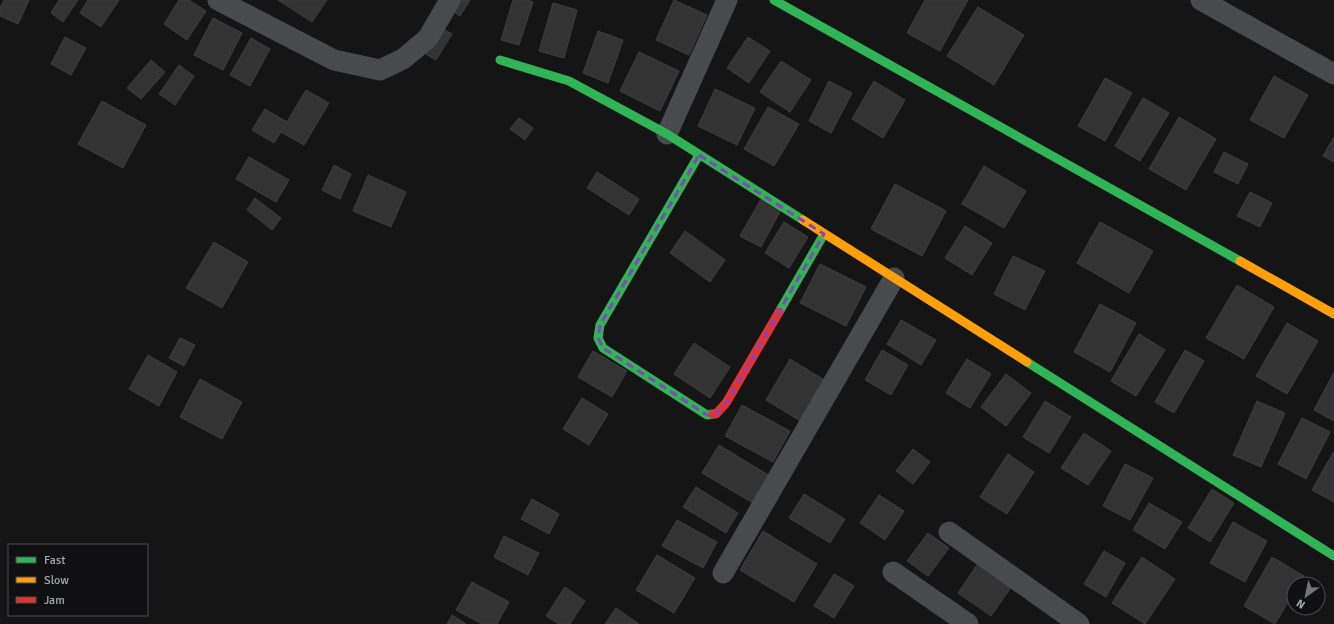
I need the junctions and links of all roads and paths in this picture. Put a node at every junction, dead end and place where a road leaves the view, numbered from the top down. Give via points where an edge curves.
1 (218, 0) edge
2 (450, 0) edge
3 (727, 0) edge
4 (774, 0) edge
5 (1201, 0) edge
6 (500, 60) dead end
7 (1334, 74) edge
8 (667, 134) junction
9 (699, 155) junction
10 (824, 234) junction
11 (894, 278) junction
12 (1334, 314) edge
13 (949, 532) dead end
14 (1334, 556) edge
15 (893, 572) dead end
16 (723, 573) dead end
17 (968, 624) edge
18 (1079, 624) edge

1 - 2 street via 334,60 380,70 403,58 428,38
3 - 8 street
4 - 12 street
5 - 7 street
6 - 8 street via 569,81
8 - 9 street
9 - 10 street
9 - 10 street via 600,325 598,338 603,348 708,415 716,414 726,403
10 - 11 street
11 - 14 street
11 - 16 street
13 - 18 street
15 - 17 street

